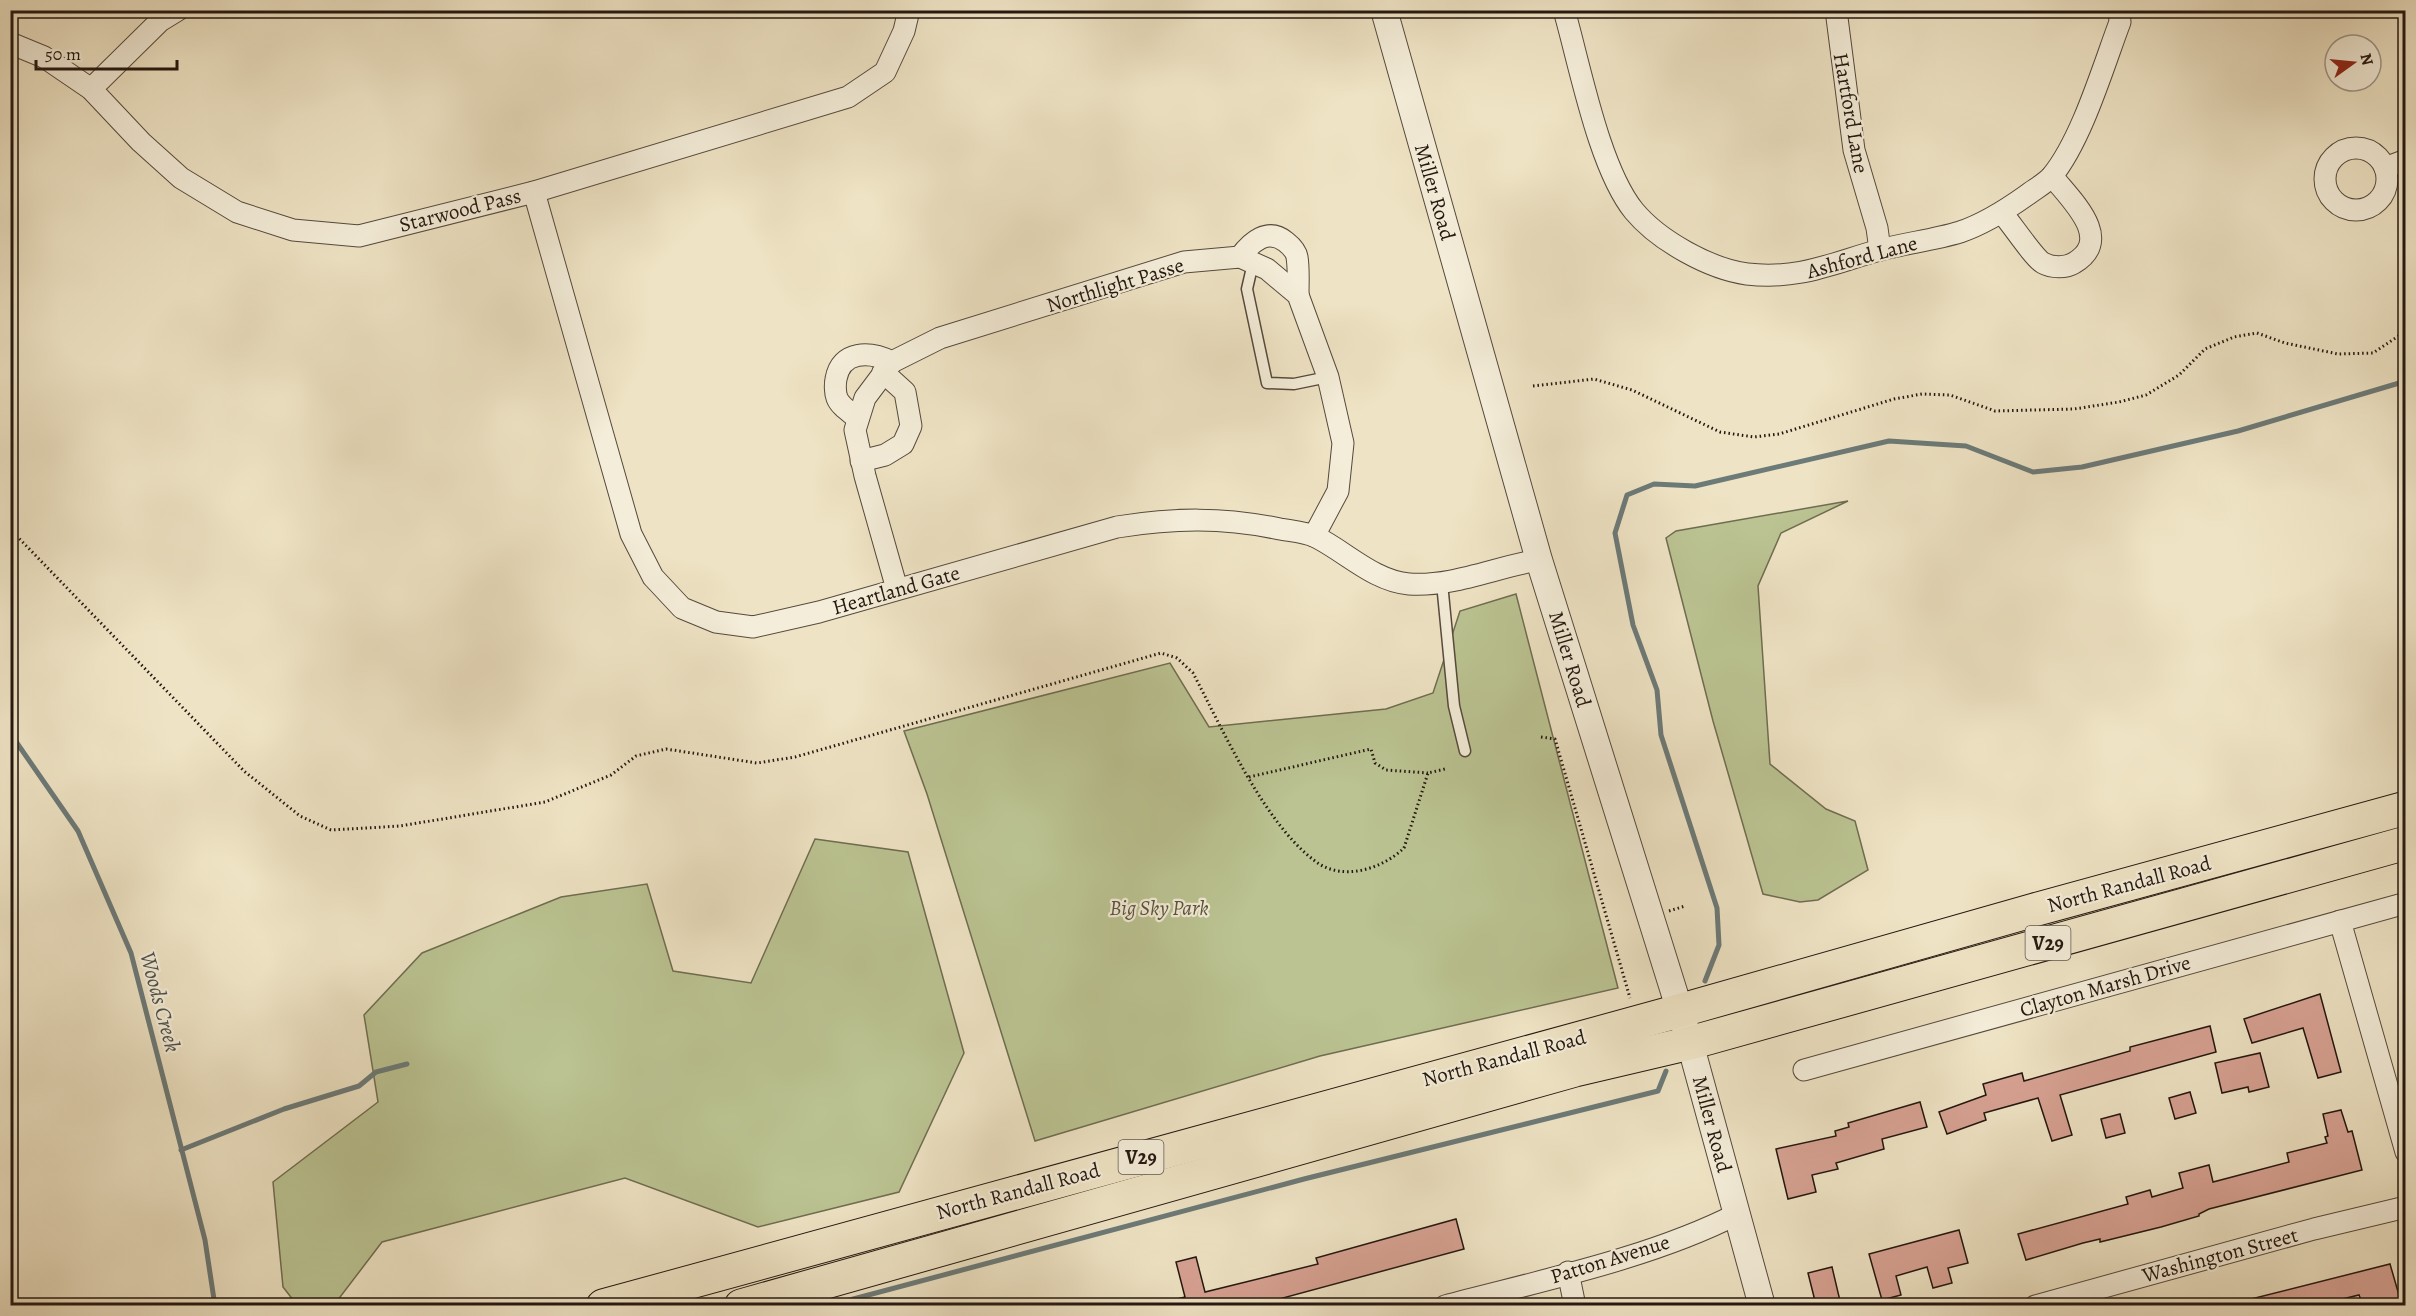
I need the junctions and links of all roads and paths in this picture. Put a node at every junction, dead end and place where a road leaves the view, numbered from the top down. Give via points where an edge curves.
1 (178, 10) edge
2 (909, 10) edge
3 (1384, 10) edge
4 (1564, 10) edge
5 (1836, 10) edge
6 (2119, 10) edge
7 (10, 43) edge
8 (91, 89) junction
9 (2406, 160) edge
10 (2385, 168) dead end
11 (2052, 176) junction
12 (534, 192) junction
13 (2002, 213) junction
14 (1880, 250) junction
15 (1246, 260) junction
16 (1298, 295) junction
17 (2406, 331) edge
18 (887, 367) junction
19 (1328, 377) junction
20 (1533, 386) dead end
21 (857, 418) junction
22 (861, 461) junction
23 (10, 529) edge
24 (1314, 536) junction
25 (1539, 561) junction
26 (1442, 583) junction
27 (897, 589) junction
28 (1541, 737) dead end
29 (1465, 751) dead end
30 (1445, 769) dead end
31 (1428, 773) junction
32 (1249, 777) junction
33 (2406, 808) edge
34 (2406, 843) edge
35 (2406, 903) edge
36 (2340, 921) junction
37 (1626, 982) dead end
38 (1679, 1011) junction
39 (1690, 1043) junction
40 (1804, 1070) dead end
41 (2406, 1152) edge
42 (2406, 1207) edge
43 (1737, 1214) junction
44 (1568, 1272) junction
45 (603, 1305) edge
46 (741, 1305) edge
47 (1445, 1305) edge
48 (1575, 1305) edge
49 (1762, 1305) edge
50 (2035, 1305) edge

1 - 8 street via 160,21
2 - 12 street, Starwood Pass via 885,72 848,97
3 - 25 street, Miller Road
4 - 14 street, Ashford Lane via 1605,154 1618,185 1635,212 1681,250 1713,265 1747,274 1800,275
5 - 14 street, Hartford Lane via 1854,150
6 - 11 street, Ashford Lane via 2120,22 2094,90 2073,140
7 - 8 street, Starwood Pass via 44,57
8 - 12 street, Starwood Pass via 182,178 237,212 293,230 359,236
9 - 10 street
11 - 13 street, Ashford Lane
11 - 13 street via 2090,224 2091,240 2084,256 2059,267 2042,263
12 - 27 street, Heartland Gate via 631,534 653,577 682,608 716,622 753,627
13 - 14 street, Ashford Lane via 1960,232
15 - 16 street via 1268,269
15 - 16 street via 1251,243 1261,237 1272,235 1286,242 1297,258
15 - 18 street, Northlight Passe via 1184,262 940,338
15 - 19 lane via 1247,290 1267,383 1294,384
16 - 19 street
17 - 20 path via 2373,353 2338,354 2257,333 2234,337 2205,349 2179,375 2146,395 2119,402 2074,409 1995,411 1950,395 1922,394 1779,434 1754,437 1720,432 1632,390 1594,379
18 - 21 street, Northlight Passe via 865,398
18 - 21 street via 879,355 863,354 850,357 838,369 837,398
18 - 22 street via 905,392 911,426 903,444 885,455
19 - 24 street via 1343,443 1338,491
21 - 22 street, Northlight Passe via 855,430
22 - 27 street, Northlight Passe
23 - 32 path via 244,771 300,816 331,830 400,826 545,802 611,775 636,756 666,749 757,763 795,757 1161,653 1178,658 1193,673
24 - 26 street, Heartland Gate via 1386,577 1408,584
24 - 27 street, Heartland Gate via 1255,524 1166,519 1117,527
25 - 26 street, Heartland Gate
25 - 38 street, Miller Road
26 - 29 lane via 1454,706
28 - 37 path via 1555,739
30 - 31 path
31 - 32 path via 1386,770 1375,763 1371,749
31 - 32 path via 1404,848 1382,866 1356,871 1316,862 1286,832
33 - 38 main road, North Randall Road / V29
34 - 39 main road, North Randall Road / V29
35 - 36 street, Clayton Marsh Drive
36 - 40 street, Clayton Marsh Drive
36 - 41 street
38 - 39 street, Miller Road
38 - 45 main road, North Randall Road / V29
39 - 43 street, Miller Road
39 - 46 main road, North Randall Road / V29 via 1575,1070
42 - 50 street, Washington Street
43 - 44 street, Patton Avenue via 1717,1225
43 - 49 street, Miller Road
44 - 47 street, Patton Avenue
44 - 48 street

